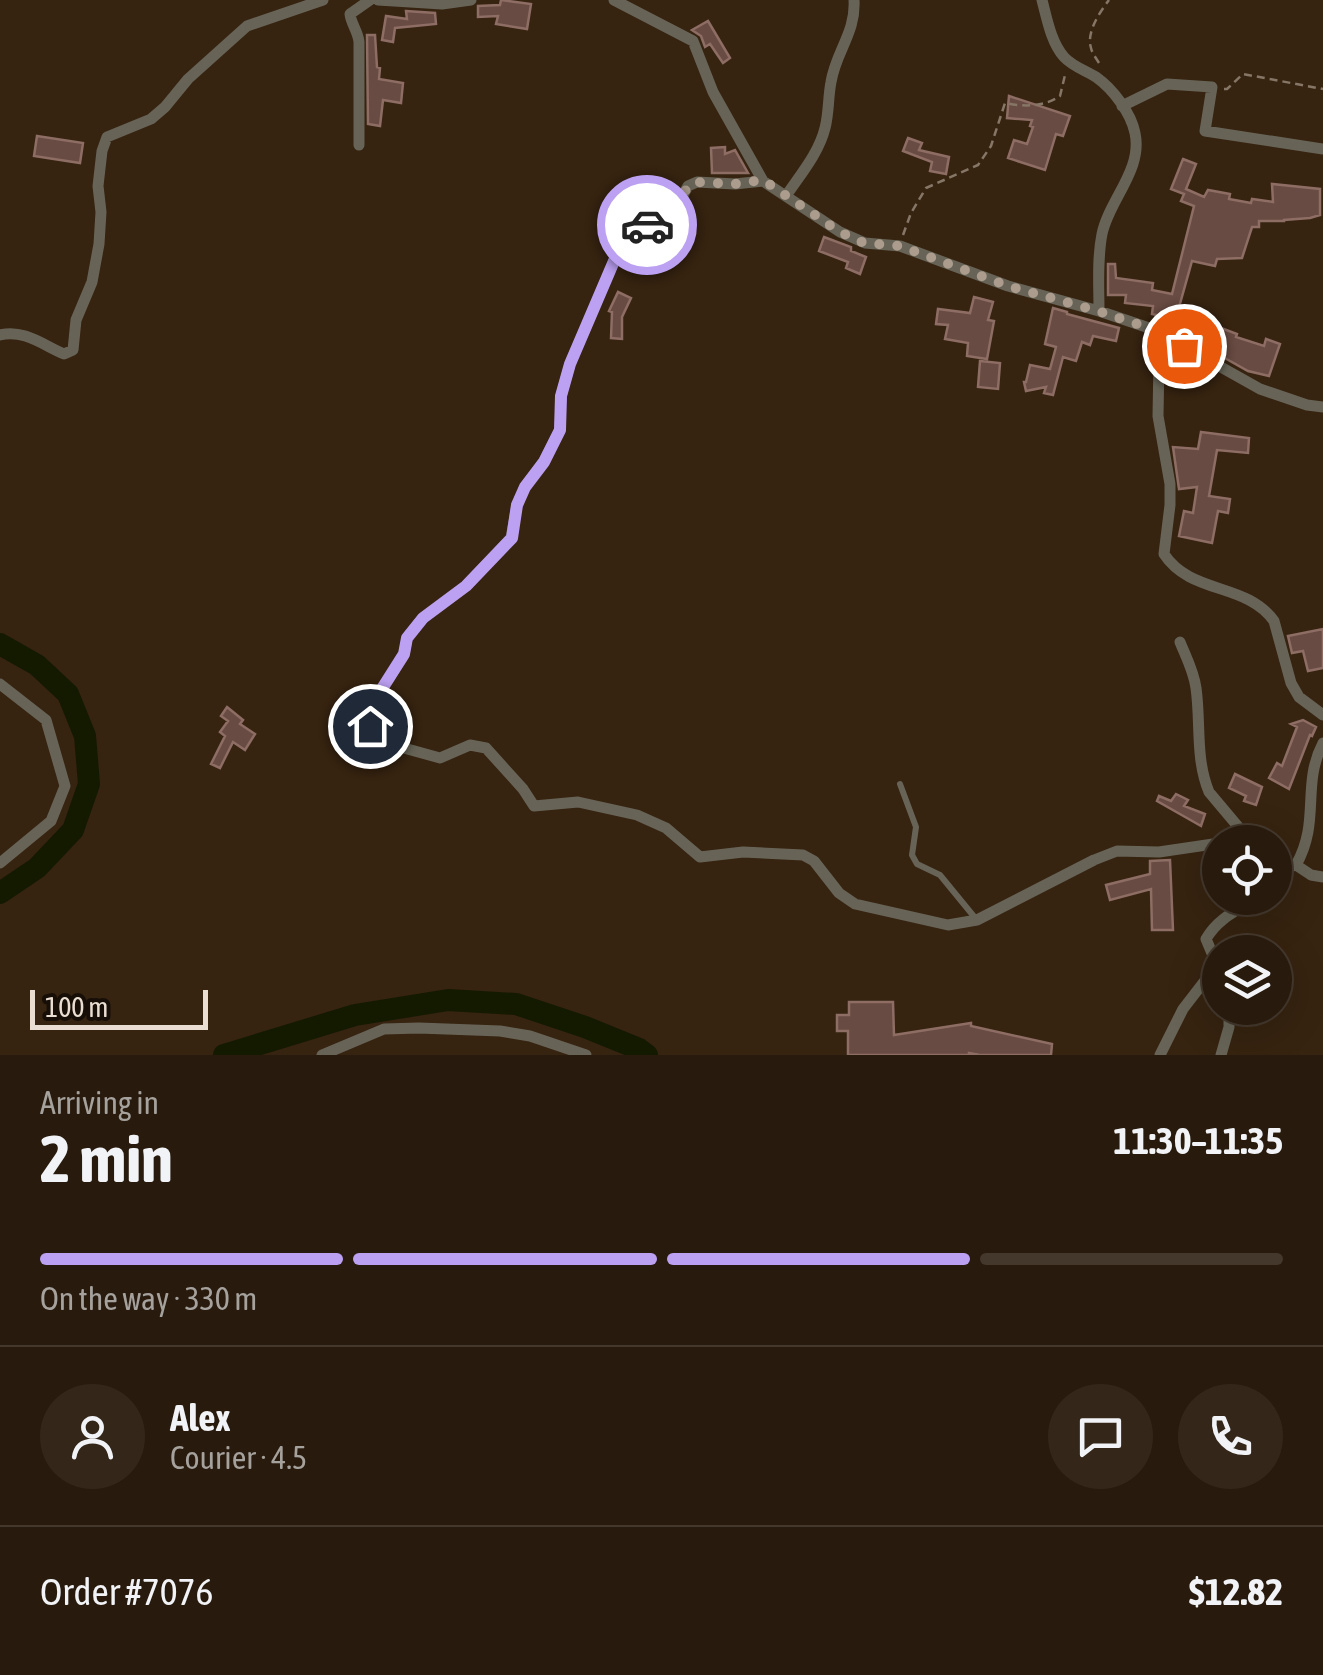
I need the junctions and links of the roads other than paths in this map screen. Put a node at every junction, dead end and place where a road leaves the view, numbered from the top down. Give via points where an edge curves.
1 (323, 0) edge
2 (374, 0) edge
3 (471, 0) edge
4 (614, 0) edge
5 (854, 0) edge
6 (1042, 0) edge
7 (1122, 106) junction
8 (359, 145) dead end
9 (1323, 149) edge
10 (763, 180) junction
11 (786, 196) junction
12 (1098, 311) junction
13 (1155, 330) junction
14 (0, 335) edge
15 (1323, 406) edge
16 (1180, 642) dead end
17 (0, 684) edge
18 (1323, 714) edge
19 (1323, 743) edge
20 (900, 784) dead end
21 (1236, 825) edge
22 (1202, 845) edge
23 (0, 862) edge
24 (1296, 865) junction
25 (1292, 866) edge
26 (1323, 876) edge
27 (1228, 915) edge
28 (977, 920) junction
29 (1209, 935) edge
30 (1202, 987) edge
31 (1229, 1025) edge
32 (322, 1055) edge
33 (586, 1055) edge
34 (1160, 1055) edge
35 (1221, 1055) edge

1 - 14 street via 247,26 151,120 108,136 98,186 99,244 73,350 64,354 30,337
2 - 3 street
2 - 8 street via 350,14 359,42
4 - 10 street via 693,41 713,92
5 - 11 street via 855,18 830,82 824,133
6 - 7 street via 1066,59 1105,84
7 - 9 street via 1166,84 1212,88 1205,131
7 - 12 street via 1137,150 1102,232
10 - 11 street
10 - 28 street via 696,182 674,211 620,247 570,364 560,430 517,505 512,538 423,618 366,714 382,742 440,758 470,745 486,748 534,806 578,802 636,815 666,828 700,857 803,855 855,904 948,925
11 - 12 street via 864,243 899,246
12 - 13 street
13 - 15 street via 1260,389
13 - 18 street via 1158,416 1170,484 1164,554 1173,568 1268,612 1290,683
16 - 21 street via 1196,683 1205,783
17 - 23 street via 46,720 66,786 51,821
19 - 24 street via 1311,777 1309,834
20 - 28 lane via 916,827 912,856 940,875
22 - 28 street via 1117,851
24 - 25 street
24 - 26 street
27 - 29 street
30 - 34 street via 1182,1009
31 - 35 street
32 - 33 street via 384,1029 419,1028 500,1031

